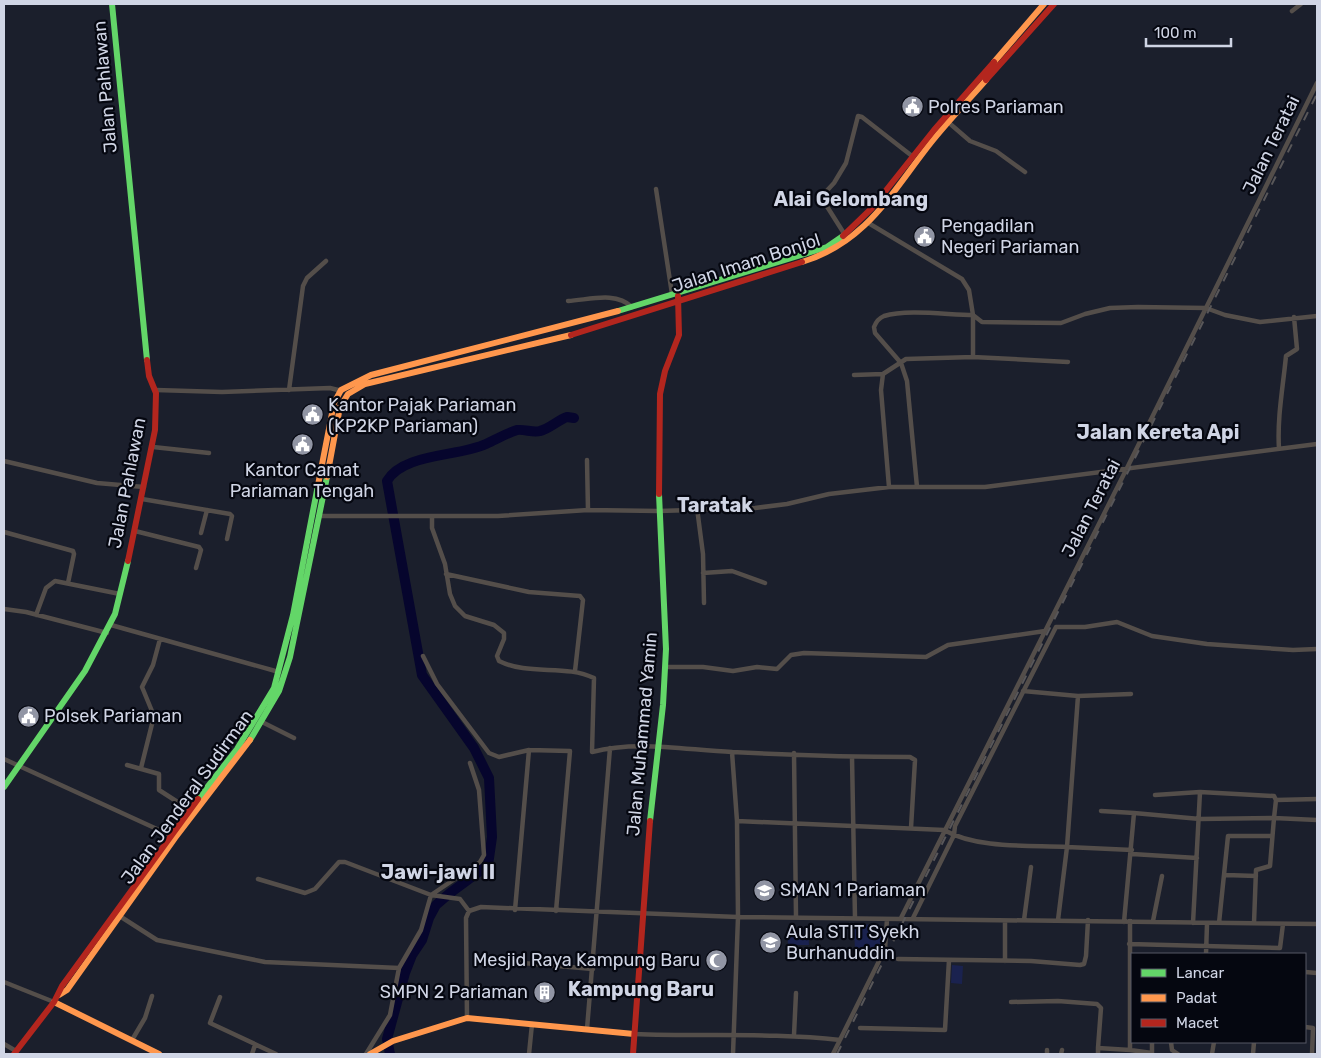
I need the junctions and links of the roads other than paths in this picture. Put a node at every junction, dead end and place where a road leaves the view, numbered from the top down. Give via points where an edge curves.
1 (112, 4) edge
2 (1044, 4) edge
3 (1054, 4) edge
4 (1301, 4) edge
5 (1292, 11) dead end
6 (1317, 82) edge
7 (968, 97) junction
8 (948, 122) junction
9 (912, 156) junction
10 (1026, 172) dead end
11 (656, 189) dead end
12 (887, 195) junction
13 (870, 224) junction
14 (845, 235) junction
15 (326, 261) dead end
16 (784, 265) junction
17 (676, 296) junction
18 (568, 301) dead end
19 (632, 307) junction
20 (1206, 308) junction
21 (973, 315) junction
22 (1317, 316) edge
23 (1294, 317) junction
24 (563, 326) junction
25 (566, 336) junction
26 (973, 356) junction
27 (461, 357) junction
28 (1068, 362) dead end
29 (901, 363) junction
30 (883, 374) junction
31 (854, 375) dead end
32 (156, 390) junction
33 (289, 390) junction
34 (343, 392) junction
35 (1317, 444) edge
36 (152, 447) junction
37 (1279, 449) junction
38 (209, 453) dead end
39 (587, 460) dead end
40 (4, 462) edge
41 (1127, 468) junction
42 (320, 470) junction
43 (327, 471) junction
44 (889, 487) junction
45 (917, 487) junction
46 (144, 488) junction
47 (142, 499) junction
48 (697, 508) junction
49 (207, 510) junction
50 (588, 510) junction
51 (659, 511) junction
52 (318, 516) junction
53 (432, 516) junction
54 (135, 531) junction
55 (4, 532) edge
56 (201, 533) dead end
57 (227, 539) dead end
58 (196, 568) dead end
59 (703, 573) junction
60 (446, 574) junction
61 (68, 583) junction
62 (765, 583) dead end
63 (120, 594) junction
64 (704, 603) dead end
65 (4, 609) edge
66 (36, 614) junction
67 (296, 615) junction
68 (111, 625) junction
69 (1045, 631) junction
70 (106, 632) junction
71 (160, 639) junction
72 (1317, 649) edge
73 (423, 656) dead end
74 (666, 667) junction
75 (575, 671) junction
76 (279, 672) junction
77 (1023, 692) junction
78 (1131, 694) dead end
79 (1078, 696) junction
80 (262, 722) junction
81 (294, 738) dead end
82 (658, 747) junction
83 (610, 748) junction
84 (529, 750) junction
85 (732, 752) junction
86 (794, 753) junction
87 (852, 757) junction
88 (4, 759) edge
89 (470, 763) dead end
90 (127, 765) dead end
91 (19, 766) junction
92 (141, 768) junction
93 (4, 787) edge
94 (210, 790) junction
95 (1200, 792) junction
96 (1155, 795) dead end
97 (1317, 799) edge
98 (1276, 800) junction
99 (190, 810) junction
100 (1101, 811) dead end
101 (1134, 812) junction
102 (1274, 818) junction
103 (1200, 819) junction
104 (1317, 820) edge
105 (736, 821) junction
106 (794, 823) junction
107 (854, 825) junction
108 (911, 828) junction
109 (944, 830) junction
110 (170, 835) junction
111 (954, 835) junction
112 (1272, 836) junction
113 (1067, 847) junction
114 (1132, 852) junction
115 (1197, 858) junction
116 (1031, 867) dead end
117 (1226, 875) junction
118 (1162, 876) dead end
119 (1256, 876) junction
120 (258, 879) dead end
121 (432, 896) junction
122 (515, 910) junction
123 (469, 911) junction
124 (556, 911) junction
125 (596, 912) junction
126 (116, 914) junction
127 (642, 914) junction
128 (796, 916) junction
129 (738, 917) junction
130 (855, 918) junction
131 (887, 918) junction
132 (901, 918) junction
133 (912, 918) junction
134 (1005, 920) junction
135 (1024, 920) junction
136 (1058, 920) junction
137 (1088, 920) junction
138 (1130, 921) junction
139 (1154, 921) junction
140 (1124, 922) junction
141 (1192, 923) junction
142 (1254, 923) junction
143 (1207, 924) junction
144 (1219, 924) junction
145 (1284, 924) junction
146 (1317, 924) edge
147 (1129, 944) junction
148 (1206, 947) junction
149 (1280, 948) junction
150 (1206, 953) edge
151 (1280, 953) edge
152 (898, 959) dead end
153 (949, 960) junction
154 (1005, 961) junction
155 (511, 962) dead end
156 (1131, 965) edge
157 (399, 968) junction
158 (593, 969) junction
159 (4, 982) edge
160 (1131, 987) edge
161 (796, 993) dead end
162 (152, 996) dead end
163 (220, 997) dead end
164 (54, 1002) junction
165 (1011, 1002) dead end
166 (1131, 1009) edge
167 (467, 1018) junction
168 (532, 1024) junction
169 (860, 1028) dead end
170 (1315, 1028) edge
171 (587, 1029) junction
172 (624, 1033) junction
173 (634, 1034) junction
174 (794, 1035) junction
175 (733, 1037) junction
176 (132, 1040) junction
177 (840, 1040) junction
178 (1152, 1043) edge
179 (1171, 1043) edge
180 (4, 1044) edge
181 (255, 1045) junction
182 (1098, 1048) junction
183 (1130, 1050) junction
184 (633, 1051) edge
185 (15, 1053) edge
186 (372, 1053) edge
187 (159, 1054) edge
188 (252, 1054) edge
189 (275, 1054) edge
190 (366, 1054) edge
191 (529, 1054) edge
192 (733, 1054) edge
193 (833, 1054) edge
194 (1098, 1054) edge
195 (1178, 1054) edge
196 (1312, 1054) edge

1 - 32 main road, Jalan Pahlawan via 146,355 149,376
2 - 7 main road, Jalan Imam Bonjol
3 - 7 main road, Jalan Imam Bonjol
4 - 5 street
6 - 20 street, Jalan Teratai
7 - 8 main road, Jalan Imam Bonjol
7 - 9 main road, Jalan Imam Bonjol
8 - 10 street via 970,142 996,151
8 - 12 main road, Jalan Imam Bonjol
9 - 12 main road, Jalan Imam Bonjol
9 - 14 street via 858,116 846,164 822,198
11 - 17 street
12 - 13 main road, Jalan Imam Bonjol
12 - 14 main road, Jalan Imam Bonjol
13 - 16 main road, Jalan Imam Bonjol via 831,251
13 - 21 street via 962,279 969,290
14 - 16 main road, Jalan Imam Bonjol via 827,247
15 - 33 street via 303,286
16 - 17 main road, Jalan Imam Bonjol
17 - 19 main road, Jalan Imam Bonjol
17 - 25 main road, Jalan Imam Bonjol
17 - 51 main road, Jalan Muhammad Yamin via 681,314 679,334 660,384
18 - 19 street via 616,297
19 - 24 main road, Jalan Imam Bonjol
20 - 21 street via 1110,308 1061,323 988,322 977,320
20 - 23 street via 1250,322
20 - 41 street, Jalan Teratai
21 - 26 street
21 - 29 street via 915,313 884,316 876,321 875,333
22 - 23 street
23 - 37 street via 1296,349 1286,356 1278,420
24 - 25 main road
24 - 27 main road, Jalan Imam Bonjol
25 - 27 main road, Jalan Imam Bonjol
26 - 28 street
26 - 29 street via 906,359
27 - 34 main road, Jalan Imam Bonjol
29 - 30 street
29 - 45 street via 909,391
30 - 31 street
30 - 44 street via 881,390
32 - 33 street
32 - 36 main road, Jalan Pahlawan
33 - 34 street via 330,388
34 - 42 main road, Jalan Jenderal Sudirman via 334,404
34 - 43 main road, Jalan Jenderal Sudirman
35 - 37 street
36 - 38 street
36 - 46 main road, Jalan Pahlawan
37 - 41 street
39 - 50 street
40 - 46 street via 96,482
41 - 45 street via 986,487
41 - 69 street, Jalan Teratai
42 - 43 main road
42 - 67 main road, Jalan Jenderal Sudirman
43 - 52 main road, Jalan Jenderal Sudirman
44 - 45 street
44 - 48 street via 755,508
46 - 47 main road, Jalan Pahlawan
47 - 49 street
47 - 54 main road, Jalan Pahlawan
48 - 51 street
48 - 59 street
49 - 56 street
49 - 57 street via 231,515
50 - 51 street
50 - 53 street via 498,516
51 - 74 main road, Jalan Muhammad Yamin
52 - 53 street
52 - 67 main road, Jalan Jenderal Sudirman
53 - 60 street via 432,528
54 - 58 street via 199,547
54 - 63 main road, Jalan Pahlawan
55 - 61 street via 73,551
59 - 62 street via 732,571
59 - 64 street
60 - 75 street via 452,601 462,613 476,621 494,625 504,633 497,656 499,661 532,669
60 - 75 street via 529,592 580,596 583,600
61 - 63 street
61 - 66 street via 51,582
63 - 68 main road, Jalan Pahlawan
65 - 66 street
66 - 70 street
67 - 76 main road, Jalan Jenderal Sudirman
67 - 80 main road, Jalan Jenderal Sudirman via 285,674
68 - 70 main road, Jalan Pahlawan
68 - 71 street
69 - 74 street via 948,645 926,657 804,653 790,655 777,669 757,667 733,671
69 - 109 street, Jalan Teratai
70 - 91 main road, Jalan Pahlawan via 85,671
71 - 76 street
71 - 92 street via 153,665 142,687 154,716
72 - 77 street via 1207,644 1152,636 1117,622 1056,627
73 - 84 street via 437,684 489,752 499,757
74 - 82 main road, Jalan Muhammad Yamin
75 - 83 street via 595,679 592,752
76 - 94 main road, Jalan Jenderal Sudirman via 257,720
77 - 79 street
77 - 111 street via 955,826
78 - 79 street
79 - 113 street
80 - 81 street
80 - 94 main road, Jalan Jenderal Sudirman
82 - 83 street
82 - 85 street
82 - 127 main road, Jalan Muhammad Yamin
83 - 125 street
84 - 122 street
84 - 124 street via 570,751
85 - 86 street
85 - 105 street
86 - 87 street
86 - 106 street
87 - 107 street
87 - 108 street via 910,757 915,760
88 - 91 street
89 - 121 street via 479,790 484,855 480,862
90 - 92 street
91 - 93 main road, Jalan Pahlawan
91 - 110 street
92 - 99 street via 159,774 159,790
94 - 99 main road, Jalan Jenderal Sudirman
94 - 126 main road, Jalan Jenderal Sudirman
95 - 96 street
95 - 98 street via 1274,796
95 - 103 street
97 - 98 street
98 - 102 street
99 - 110 main road, Jalan Jenderal Sudirman
100 - 101 street
101 - 103 street
101 - 114 street
102 - 103 street
102 - 104 street
102 - 112 street
103 - 115 street
105 - 106 street
105 - 129 street
106 - 107 street
106 - 128 street
107 - 108 street
107 - 130 street
108 - 109 street
109 - 111 street
109 - 132 street, Jalan Teratai
110 - 126 main road, Jalan Jenderal Sudirman
111 - 113 street via 993,843
111 - 133 street
112 - 117 street via 1228,836
112 - 119 street via 1270,866 1257,868
113 - 114 street
113 - 136 street
114 - 115 street
114 - 140 street
115 - 141 street
116 - 135 street
117 - 119 street
117 - 144 street
118 - 139 street
119 - 142 street
120 - 121 street via 305,893 315,889 342,862
121 - 123 street via 463,900
121 - 157 street via 424,923
122 - 123 street via 481,907
122 - 124 street
123 - 167 street via 465,922
124 - 125 street
125 - 127 street
125 - 158 street
126 - 157 street via 157,940 265,962
126 - 164 main road, Jalan Jenderal Sudirman via 67,990
127 - 129 street
127 - 173 main road, Jalan Muhammad Yamin
128 - 129 street
128 - 130 street
129 - 175 street
130 - 131 street
131 - 132 street
131 - 177 street via 885,949
132 - 133 street
133 - 134 street
134 - 135 street
134 - 154 street
135 - 136 street
136 - 137 street
137 - 140 street
137 - 154 street via 1084,964
138 - 139 street
138 - 140 street
138 - 147 street
139 - 141 street
141 - 143 street
142 - 144 street
142 - 145 street
143 - 144 street
143 - 148 street
145 - 146 street
145 - 149 street
147 - 148 street
147 - 156 street
148 - 149 street
148 - 150 street
149 - 151 street
152 - 153 street
153 - 154 street
153 - 169 street via 945,1030
155 - 158 street
156 - 160 street
157 - 190 street via 390,1015
158 - 171 street
159 - 164 street
160 - 166 street
161 - 174 street
162 - 176 street via 146,1018
163 - 181 street via 210,1023
164 - 176 main road
164 - 185 main road, Jalan Jenderal Sudirman
165 - 182 street via 1097,1004 1101,1008
166 - 183 street
167 - 168 main road
167 - 186 main road via 394,1042
168 - 171 main road
168 - 191 street
170 - 196 street
171 - 172 main road
172 - 173 main road
172 - 184 main road via 632,1042
173 - 175 street
173 - 184 main road, Jalan Muhammad Yamin
174 - 175 street
174 - 177 street
175 - 192 street
176 - 187 main road
177 - 193 street
178 - 183 street via 1152,1053
179 - 195 street via 1172,1050
180 - 185 street
181 - 188 street
181 - 189 street
182 - 183 street
182 - 194 street

